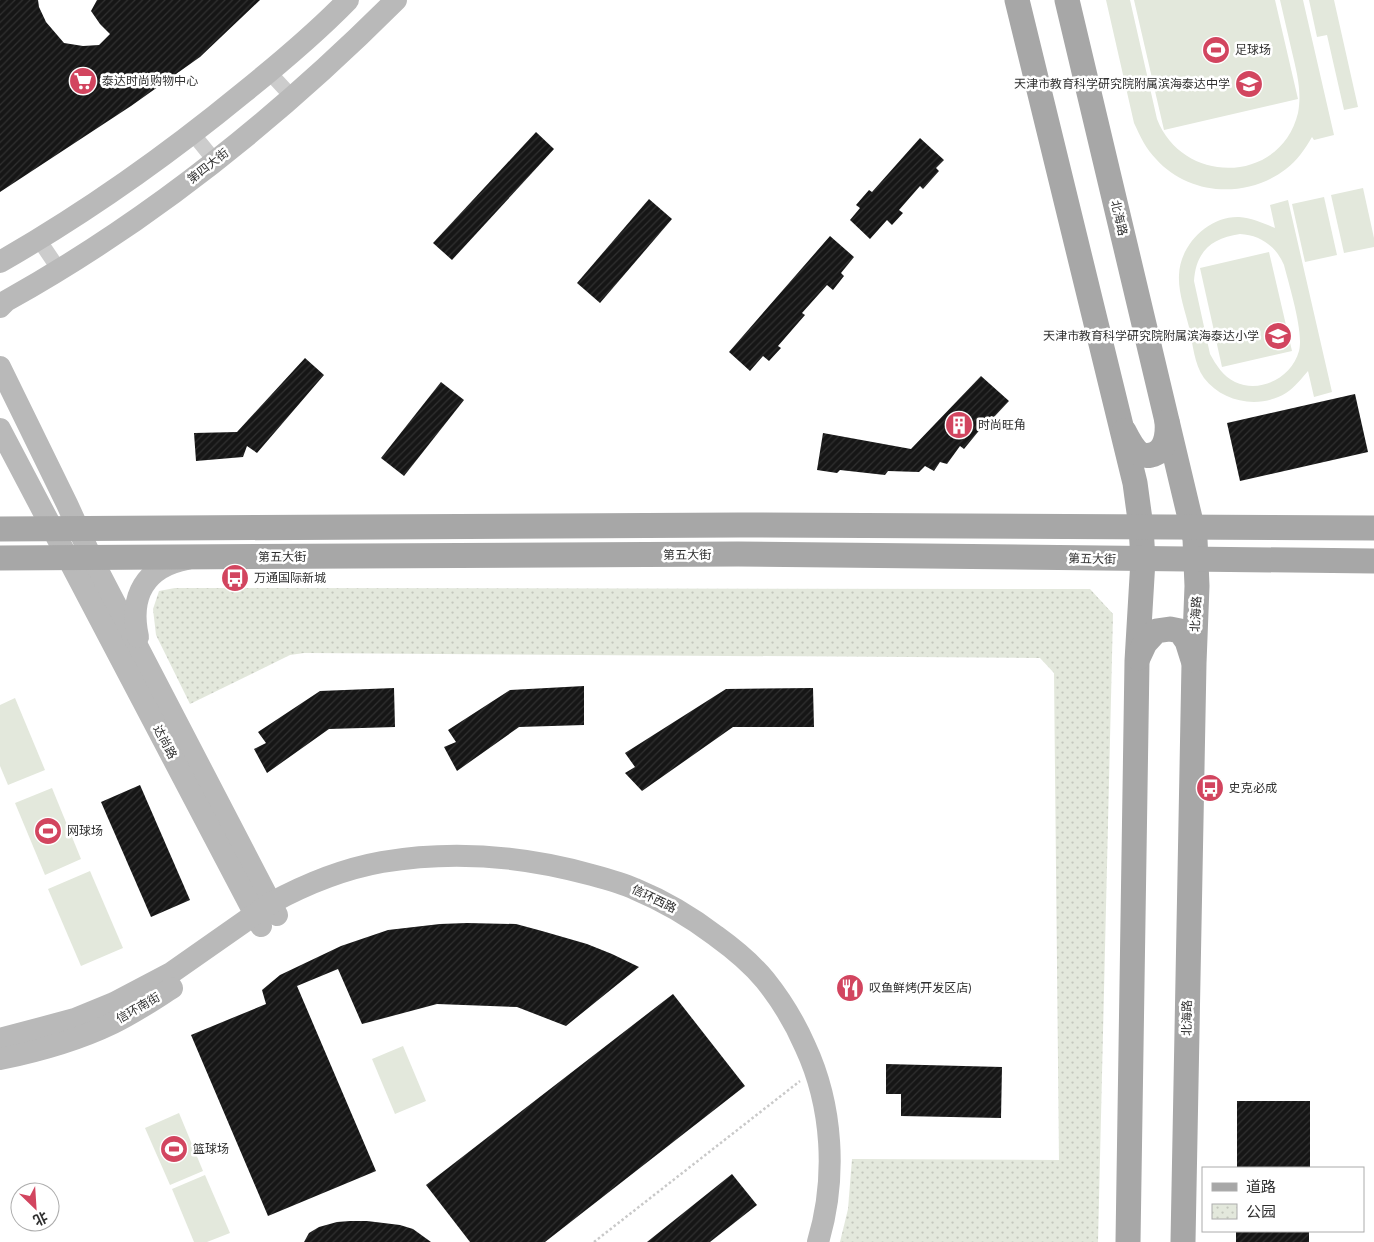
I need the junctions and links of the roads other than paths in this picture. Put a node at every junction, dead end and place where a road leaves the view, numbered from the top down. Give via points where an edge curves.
1 (348, 0) edge
2 (396, 0) edge
3 (1017, 0) edge
4 (1067, 0) edge
5 (269, 72) junction
6 (292, 98) junction
7 (193, 134) junction
8 (215, 161) junction
9 (39, 240) junction
10 (0, 262) edge
11 (60, 271) junction
12 (0, 306) edge
13 (0, 367) edge
14 (1166, 414) junction
15 (1121, 424) junction
16 (0, 429) edge
17 (1180, 474) junction
18 (1135, 483) junction
19 (1084, 526) junction
20 (78, 528) junction
21 (1250, 528) junction
22 (1374, 528) edge
23 (0, 529) edge
24 (53, 529) junction
25 (1171, 541) junction
26 (0, 558) edge
27 (192, 558) junction
28 (68, 559) junction
29 (92, 559) junction
30 (1248, 560) junction
31 (1374, 562) edge
32 (1196, 616) junction
33 (145, 659) junction
34 (1137, 661) junction
35 (1194, 663) junction
36 (266, 915) junction
37 (0, 1039) edge
38 (0, 1059) edge
39 (804, 1242) edge
40 (818, 1242) edge
41 (1128, 1242) edge
42 (1182, 1242) edge

1 - 5 street
2 - 6 street, 第四大街
3 - 15 main road
4 - 14 main road, 北海路
5 - 6 street
5 - 7 street
6 - 8 street, 第四大街
7 - 8 street
7 - 9 street
8 - 11 street, 第四大街
9 - 10 street
9 - 11 street
11 - 12 street, 第四大街
13 - 20 street
14 - 15 main road via 1167,431 1162,448 1147,456 1135,449
14 - 17 main road, 北海路
15 - 18 main road
16 - 24 street
17 - 21 main road via 1200,505 1212,516
17 - 25 main road, 北海路
18 - 19 main road via 1132,502 1125,513 1106,522
18 - 25 main road via 1146,511
19 - 20 main road
19 - 25 main road
20 - 24 main road
20 - 29 street
21 - 22 main road
21 - 25 main road
23 - 24 main road
24 - 28 street
25 - 27 main road, 第五大街 via 1086,559 738,554
25 - 30 main road
25 - 32 main road, 北海路
25 - 34 main road via 1146,589 1139,617
26 - 28 main road, 第五大街
27 - 29 main road, 第五大街
27 - 33 street via 165,565 155,571 142,587 135,620
28 - 29 main road, 第五大街
28 - 36 street, 达尚路
29 - 33 street, 达尚路
30 - 31 main road
30 - 32 main road via 1228,564 1212,574 1202,590
32 - 35 main road, 北海路
33 - 36 street, 达尚路
34 - 35 main road via 1145,643 1156,631 1170,629 1180,631
34 - 41 main road
35 - 42 main road, 北海路
36 - 37 street, 信环南街 via 114,1003 75,1019
36 - 38 street, 信环南街 via 172,988 112,1024 56,1045
36 - 39 street, 信环西路 via 370,879 420,870 465,869 506,871 602,892 640,906 688,932 748,983 770,1011 804,1078 816,1155 812,1209
36 - 40 street, 信环西路 via 286,895 333,875 380,863 472,855 522,859 572,870 634,888 685,914 740,955 764,979 793,1022 811,1059 822,1091 829,1140 828,1189

